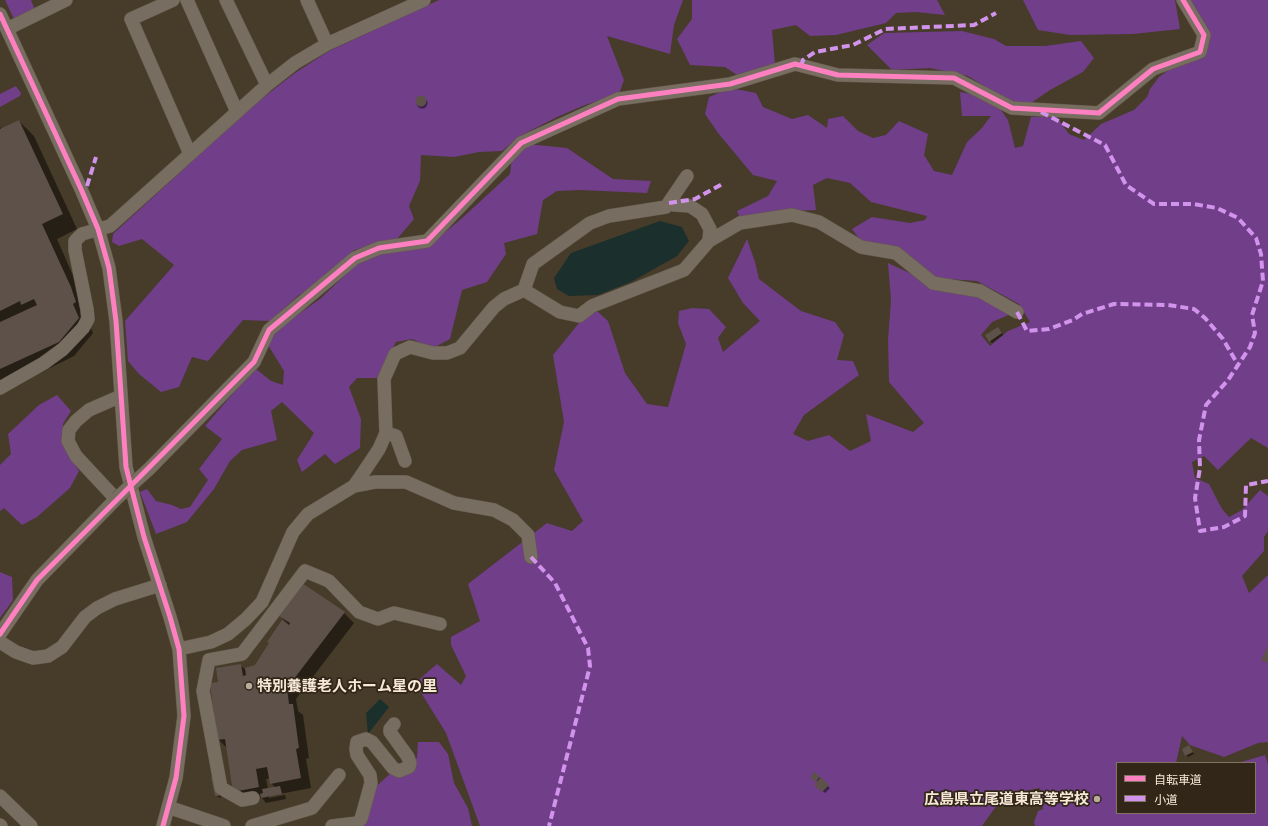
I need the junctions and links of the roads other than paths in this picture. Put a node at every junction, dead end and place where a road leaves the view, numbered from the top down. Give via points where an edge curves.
1 (66, 0) edge
2 (173, 0) edge
3 (187, 0) edge
4 (226, 0) edge
5 (307, 0) edge
6 (424, 0) edge
7 (1183, 0) edge
8 (0, 14) edge
9 (7, 29) junction
10 (327, 44) junction
11 (267, 85) junction
12 (237, 112) junction
13 (190, 154) junction
14 (687, 176) dead end
15 (669, 202) junction
16 (98, 229) junction
17 (709, 241) junction
18 (524, 290) junction
19 (1017, 312) dead end
20 (0, 388) edge
21 (121, 396) junction
22 (386, 433) junction
23 (405, 461) dead end
24 (354, 486) junction
25 (116, 499) junction
26 (531, 557) dead end
27 (160, 585) junction
28 (251, 613) junction
29 (440, 624) dead end
30 (264, 625) junction
31 (0, 634) edge
32 (0, 642) edge
33 (179, 649) junction
34 (394, 724) dead end
35 (338, 775) dead end
36 (0, 796) edge
37 (253, 798) dead end
38 (168, 807) junction
39 (31, 826) edge
40 (163, 826) edge
41 (224, 826) edge
42 (252, 826) edge
43 (332, 826) edge

1 - 9 street
2 - 13 street via 131,19
3 - 12 street
4 - 11 street
5 - 10 street
6 - 10 street
7 - 25 street, bridge via 1204,35 1200,52 1153,69 1099,113 1012,108 954,78 838,75 795,64 730,84 618,99 520,142 427,241 379,248 355,258 269,330 254,362
8 - 9 street
9 - 16 street
10 - 11 street via 295,62
11 - 12 street
12 - 13 street
13 - 16 street via 110,226
14 - 15 street
15 - 17 street via 674,205 690,206 702,214 710,229
15 - 18 street via 666,208 609,216 590,223 533,264
16 - 20 street via 82,234 75,241 88,319 83,328 63,349 44,363
16 - 21 street via 109,268 116,321
17 - 18 street via 684,270 592,306 579,316 560,312
17 - 19 street via 740,223 792,215 819,222 861,247 896,253 933,283 980,291
18 - 22 street via 504,299 494,307 460,348 447,353 433,353 410,347 395,354 384,378
21 - 25 street via 89,410 76,420 69,430 68,441 76,456
21 - 27 street via 126,467 144,538
22 - 23 street via 396,436
22 - 24 street via 379,449
24 - 26 street via 375,482 406,482 454,503 494,510 512,520 528,535
24 - 28 street via 308,514 298,526 262,602
25 - 31 street via 37,580
27 - 32 street via 115,599 97,608 85,617 62,647 48,656 33,658 16,652
27 - 33 street
28 - 30 street
28 - 33 street via 228,634 211,642
29 - 30 street via 394,612 378,619 359,612 329,581 305,571
30 - 37 street via 242,654 209,660 203,691 221,788 242,800
33 - 38 street via 184,716 176,778
34 - 43 street via 390,732 408,757 409,767 399,771 393,768 372,742 366,739 357,742 357,755 370,775 371,783 361,819 357,823
35 - 42 street via 312,808
36 - 39 street
38 - 40 street
38 - 41 street

